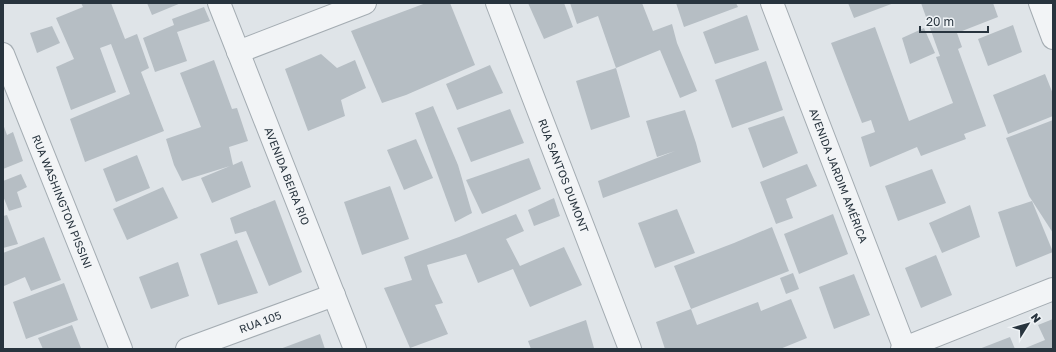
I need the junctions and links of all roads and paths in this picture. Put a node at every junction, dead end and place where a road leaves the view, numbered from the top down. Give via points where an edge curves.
1 (219, 3) edge
2 (365, 3) edge
3 (497, 3) edge
4 (772, 3) edge
5 (1040, 3) edge
6 (1053, 38) edge
7 (238, 52) junction
8 (3, 54) edge
9 (1053, 289) edge
10 (334, 295) junction
11 (121, 349) edge
12 (187, 349) edge
13 (355, 349) edge
14 (630, 349) edge
15 (904, 349) edge

1 - 7 street, AVENIDA BEIRA RIO
2 - 7 street
3 - 14 street, RUA SANTOS DUMONT
4 - 15 street, AVENIDA JARDIM AMÉRICA
5 - 6 street
7 - 10 street, AVENIDA BEIRA RIO
8 - 11 street, RUA WASHINGTON PISSINI
9 - 15 street
10 - 12 street, RUA 105
10 - 13 street, AVENIDA BEIRA RIO

